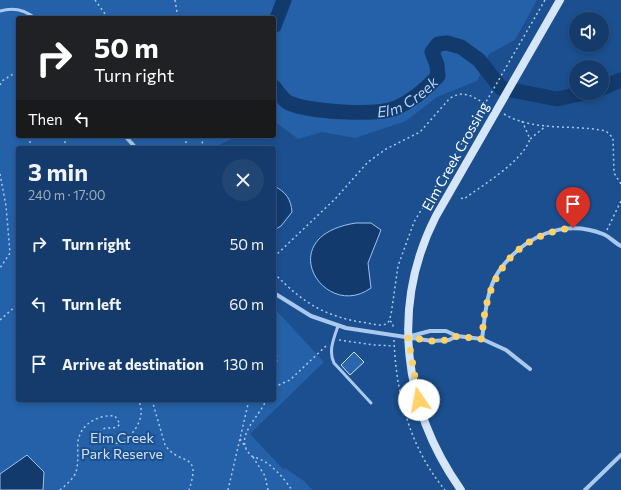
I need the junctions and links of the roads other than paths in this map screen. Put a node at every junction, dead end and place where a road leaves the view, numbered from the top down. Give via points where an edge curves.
1 (560, 0) edge
2 (0, 11) edge
3 (32, 16) edge
4 (128, 138) edge
5 (134, 146) edge
6 (621, 246) edge
7 (276, 294) edge
8 (338, 326) junction
9 (457, 336) junction
10 (408, 337) junction
11 (482, 339) junction
12 (530, 369) dead end
13 (371, 403) dead end
14 (621, 455) edge
15 (461, 490) edge
16 (585, 490) edge

1 - 10 main road, Elm Creek Crossing via 424,241 410,291
2 - 3 lane via 15,8
4 - 5 street
6 - 11 street via 605,235 589,230 567,228 541,235 526,243 499,272 487,301
7 - 8 street via 306,313
8 - 10 street via 369,333
8 - 13 lane via 332,358
9 - 10 street via 449,340 432,341
9 - 10 street via 446,331 430,331
9 - 11 street
10 - 15 main road, Elm Creek Crossing via 415,386 423,415 440,456
11 - 12 street via 506,350
14 - 16 street

